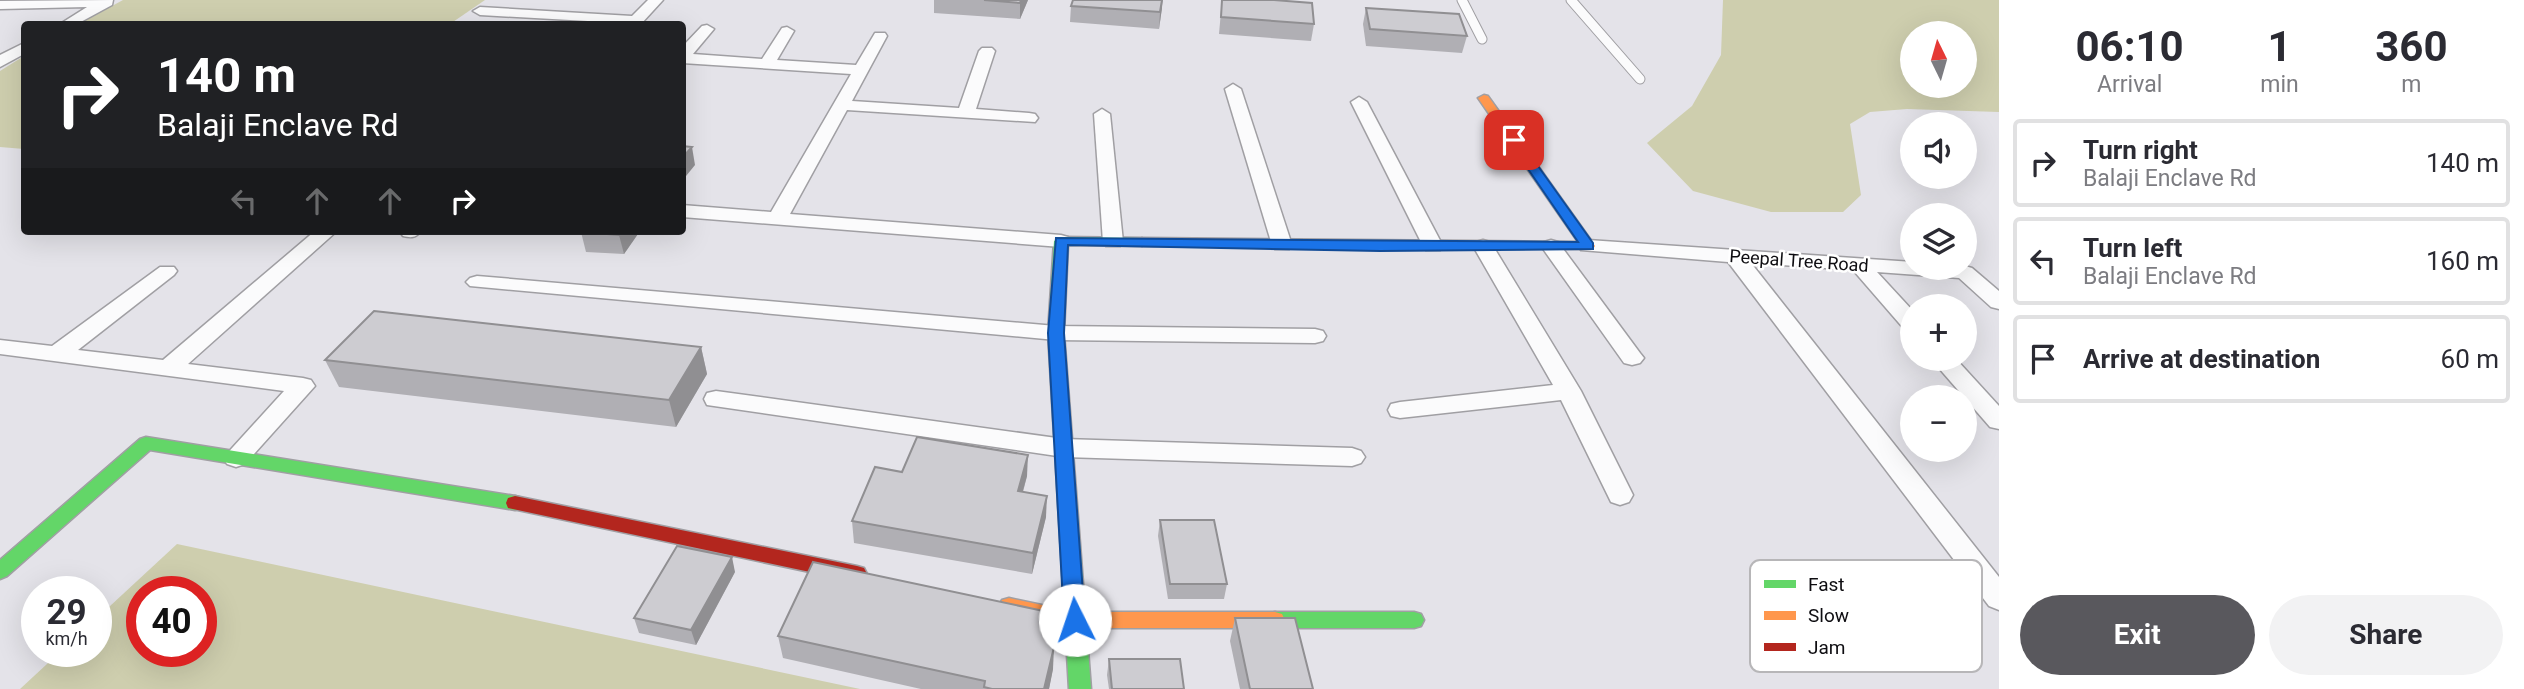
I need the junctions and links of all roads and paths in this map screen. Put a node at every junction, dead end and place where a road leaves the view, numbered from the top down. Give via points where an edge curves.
1 (546, 0) edge
2 (656, 0) edge
3 (1462, 0) edge
4 (1571, 0) edge
5 (110, 1) edge
6 (0, 5) edge
7 (480, 12) dead end
8 (530, 14) junction
9 (73, 21) edge
10 (521, 21) edge
11 (612, 21) edge
12 (637, 21) edge
13 (707, 29) dead end
14 (787, 31) dead end
15 (880, 36) dead end
16 (1482, 39) dead end
17 (21, 41) edge
18 (0, 42) edge
19 (21, 50) edge
20 (987, 51) dead end
21 (686, 53) edge
22 (686, 58) edge
23 (0, 62) edge
24 (767, 64) junction
25 (861, 70) junction
26 (1640, 79) dead end
27 (1233, 89) dead end
28 (1484, 98) dead end
29 (1359, 102) dead end
30 (841, 105) junction
31 (966, 113) junction
32 (1102, 114) dead end
33 (1029, 118) dead end
34 (686, 211) edge
35 (777, 219) junction
36 (322, 235) edge
37 (1061, 241) junction
38 (1113, 242) junction
39 (1282, 245) junction
40 (1433, 246) junction
41 (1483, 246) junction
42 (1551, 246) junction
43 (1588, 246) junction
44 (1734, 256) junction
45 (1858, 265) junction
46 (167, 271) dead end
47 (477, 282) dead end
48 (1999, 302) edge
49 (1900, 311) edge
50 (1056, 333) junction
51 (1315, 336) dead end
52 (0, 347) edge
53 (57, 354) junction
54 (1632, 358) dead end
55 (168, 369) junction
56 (1954, 371) edge
57 (1569, 391) junction
58 (716, 399) dead end
59 (1401, 410) dead end
60 (1999, 421) edge
61 (1064, 448) junction
62 (1352, 457) dead end
63 (236, 458) junction
64 (1620, 495) dead end
65 (1970, 560) edge
66 (0, 571) edge
67 (1982, 576) edge
68 (873, 577) edge
69 (1999, 598) edge
70 (994, 603) edge
71 (1075, 620) junction
72 (1415, 620) dead end
73 (1080, 689) edge

1 - 8 street
2 - 12 street
3 - 16 lane
4 - 26 lane
5 - 6 street
5 - 9 street
7 - 8 street
8 - 10 street
8 - 11 street
13 - 21 street
14 - 24 street
15 - 25 street
17 - 18 street
19 - 23 street
20 - 31 street
22 - 24 street
24 - 25 street
25 - 30 street
27 - 39 street
28 - 43 street
29 - 40 street
30 - 31 street
30 - 35 street
31 - 33 street
32 - 38 street
34 - 35 street
35 - 37 street
36 - 55 street
37 - 38 street
37 - 50 street
38 - 39 street
39 - 40 street
40 - 41 street
41 - 42 street
41 - 57 street
42 - 43 street
42 - 54 street
43 - 44 street, Peepal Tree Road
44 - 45 street, Peepal Tree Road
44 - 65 street
45 - 48 street, Peepal Tree Road via 1965,272
45 - 49 street
46 - 53 street
47 - 50 street
50 - 51 street
50 - 61 street
52 - 53 street
53 - 55 street
55 - 63 street via 303,386
56 - 60 street
57 - 59 street
57 - 64 street
58 - 61 street
61 - 62 street
61 - 71 street
63 - 66 street via 146,443
63 - 68 street via 536,506
67 - 69 street
70 - 71 street
71 - 72 street
71 - 73 street

